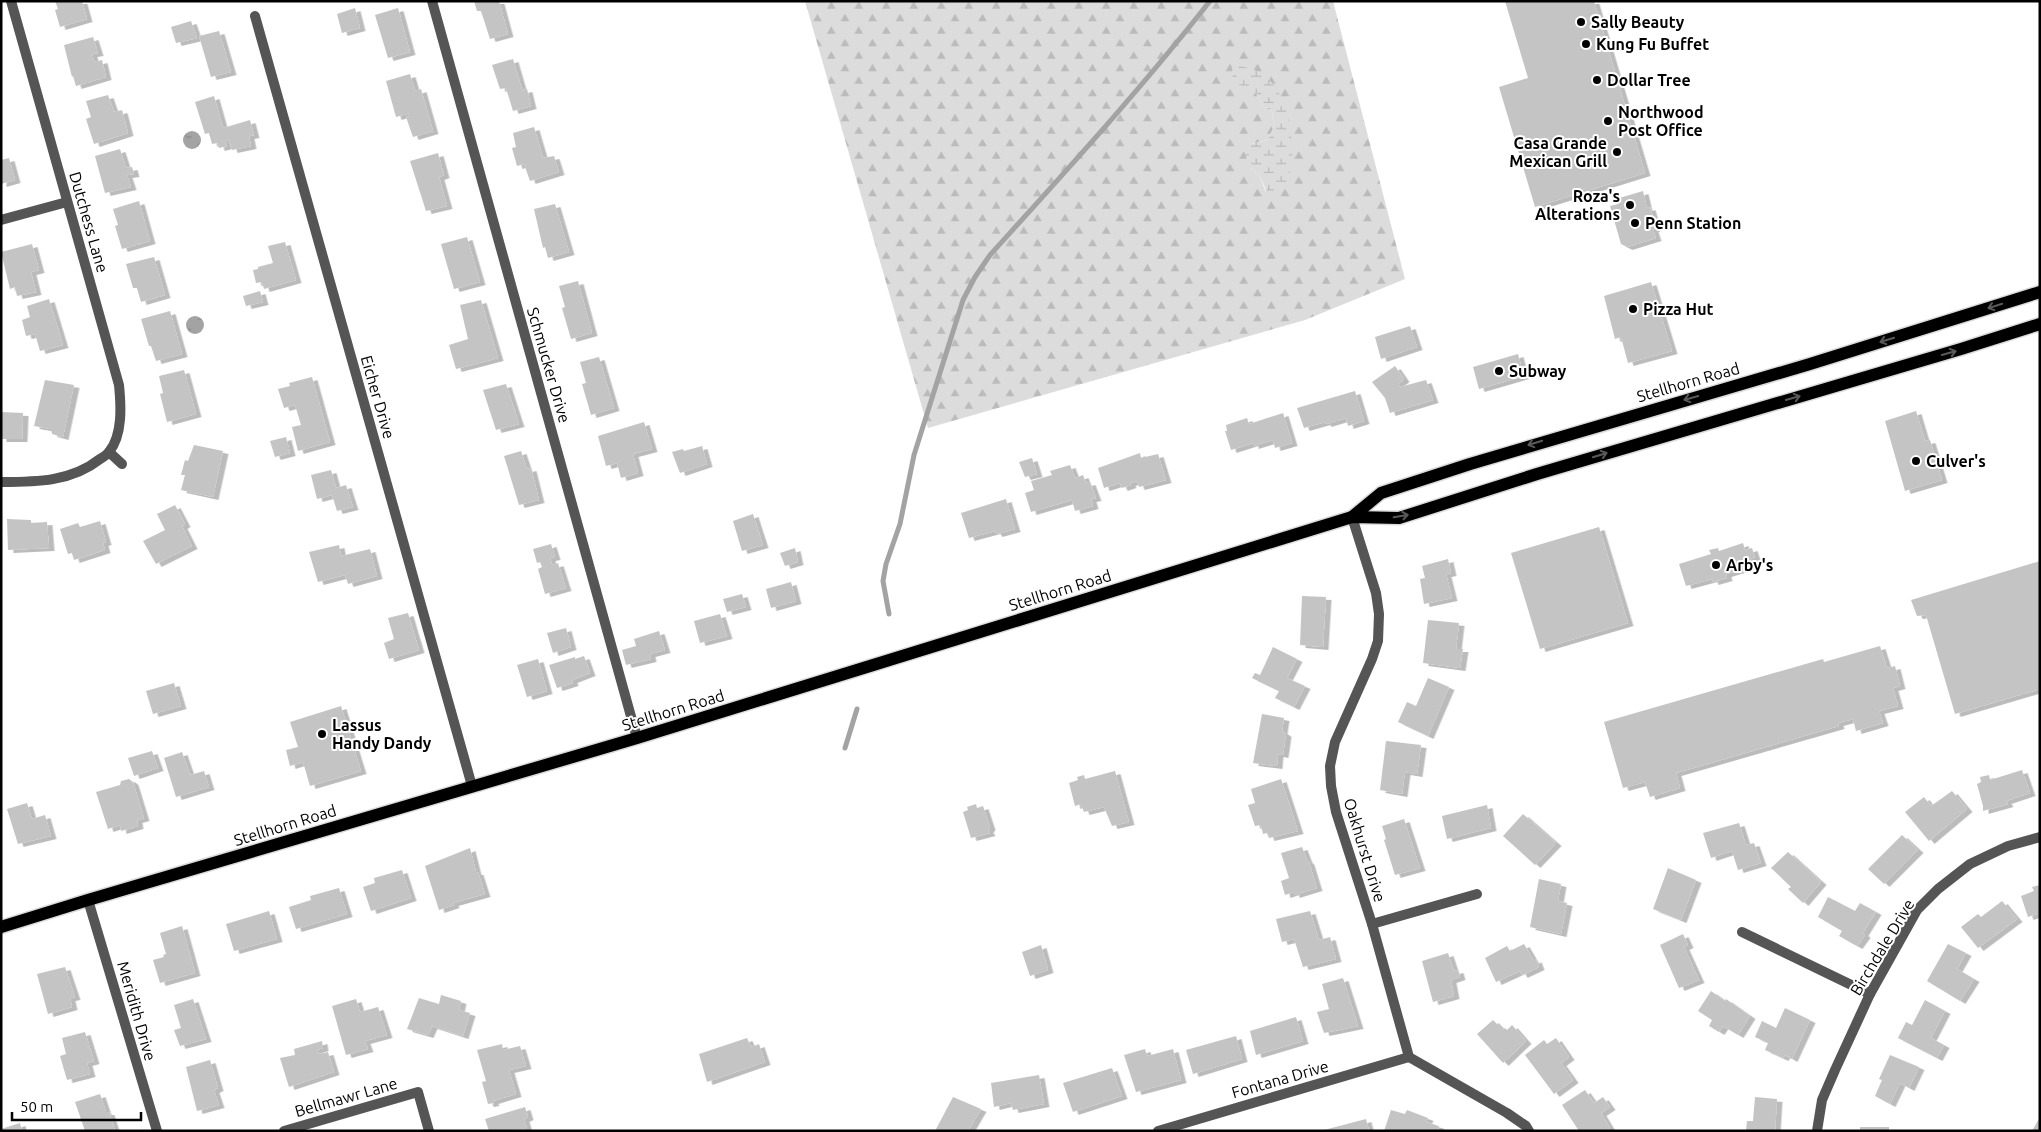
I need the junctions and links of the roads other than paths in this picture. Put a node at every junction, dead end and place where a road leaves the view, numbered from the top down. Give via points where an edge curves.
1 (11, 1) edge
2 (432, 1) edge
3 (255, 16) dead end
4 (67, 202) junction
5 (1, 220) edge
6 (2040, 292) edge
7 (2040, 324) edge
8 (109, 452) junction
9 (122, 464) dead end
10 (1, 482) edge
11 (1352, 517) junction
12 (637, 738) junction
13 (472, 786) junction
14 (2040, 837) edge
15 (1477, 894) dead end
16 (88, 900) junction
17 (1372, 924) junction
18 (1, 927) edge
19 (1742, 932) dead end
20 (1870, 994) junction
21 (1409, 1057) junction
22 (157, 1131) edge
23 (284, 1131) edge
24 (429, 1131) edge
25 (1158, 1131) edge
26 (1529, 1131) edge
27 (1817, 1131) edge

1 - 4 street, Dutchess Lane
2 - 12 street, Schmucker Drive
3 - 13 street, Eicher Drive
4 - 5 street
4 - 8 street, Dutchess Lane via 119,385 118,431
6 -> 11 main road, Stellhorn Road via 1381,493
11 -> 7 main road, Stellhorn Road via 1399,518
8 - 9 street
8 - 10 street via 90,468 67,477 39,482
11 - 12 main road, Stellhorn Road
11 - 17 street, Oakhurst Drive via 1376,593 1378,640 1335,742 1330,766 1336,812
12 - 13 main road, Stellhorn Road
13 - 16 main road, Stellhorn Road
14 - 20 street, Birchdale Drive via 2008,846 1970,864 1938,889 1917,910
15 - 17 street
16 - 18 main road, Stellhorn Road
16 - 22 street, Meridith Drive
17 - 21 street, Oakhurst Drive
19 - 20 street
20 - 27 street, Birchdale Drive via 1822,1100
21 - 25 street, Fontana Drive
21 - 26 street via 1507,1113
23 - 24 street, Bellmawr Lane via 418,1092

